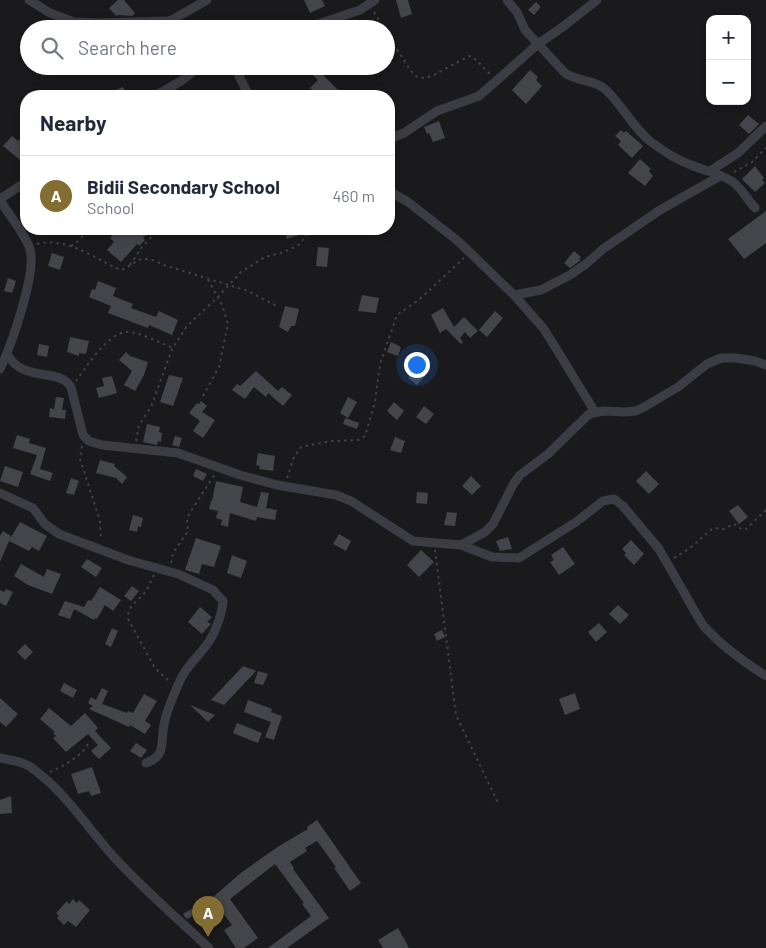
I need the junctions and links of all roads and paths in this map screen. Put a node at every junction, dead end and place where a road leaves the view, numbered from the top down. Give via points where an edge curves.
1 (29, 0) edge
2 (207, 0) edge
3 (507, 0) edge
4 (597, 0) edge
5 (372, 2) edge
6 (69, 20) edge
7 (172, 20) edge
8 (330, 20) edge
9 (380, 20) edge
10 (538, 44) junction
11 (395, 46) edge
12 (189, 75) edge
13 (238, 75) edge
14 (497, 80) junction
15 (165, 90) edge
16 (246, 90) edge
17 (766, 126) edge
18 (395, 137) edge
19 (766, 148) edge
20 (710, 171) junction
21 (722, 176) junction
22 (20, 186) edge
23 (395, 194) edge
24 (0, 200) edge
25 (755, 208) dead end
26 (20, 232) edge
27 (22, 235) edge
28 (84, 235) edge
29 (153, 235) edge
30 (306, 235) edge
31 (29, 246) junction
32 (71, 246) junction
33 (469, 252) junction
34 (129, 267) junction
35 (207, 278) junction
36 (229, 285) junction
37 (514, 296) junction
38 (217, 298) junction
39 (277, 306) dead end
40 (171, 347) dead end
41 (7, 354) junction
42 (766, 365) edge
43 (0, 369) edge
44 (71, 387) junction
45 (203, 396) dead end
46 (595, 412) junction
47 (85, 439) junction
48 (135, 448) junction
49 (220, 468) junction
50 (277, 485) junction
51 (0, 493) edge
52 (766, 510) edge
53 (434, 543) junction
54 (461, 545) junction
55 (105, 552) junction
56 (667, 560) junction
57 (159, 570) junction
58 (173, 572) junction
59 (766, 676) edge
60 (177, 688) junction
61 (88, 741) dead end
62 (0, 758) edge
63 (146, 763) dead end
64 (40, 775) junction
65 (499, 805) dead end
66 (209, 948) edge

1 - 6 street
2 - 7 street
3 - 10 street via 517,12 522,26
4 - 10 street
5 - 8 street via 360,10
5 - 9 path
10 - 14 street
10 - 20 street via 570,77 596,83 607,91 652,142 680,160
11 - 14 path via 417,77 434,75 469,56
12 - 15 street
13 - 16 street
14 - 18 street via 479,96 437,111
17 - 20 street via 738,153
19 - 21 path via 752,162
20 - 21 street
21 - 25 street via 739,188
21 - 37 street via 660,210 570,275 541,290
22 - 24 street
23 - 33 street
24 - 26 street
27 - 31 street
28 - 32 path
29 - 34 path
30 - 36 path via 299,245 265,257 241,272
31 - 32 path via 52,243
31 - 41 street via 31,272
32 - 34 path via 118,269
33 - 37 street
33 - 50 path via 441,281 397,315 380,364 375,402 365,436 359,440 301,447 294,457 289,476
34 - 35 path via 141,259 150,259
35 - 36 path
35 - 38 path
36 - 38 path
36 - 39 path
37 - 46 street via 544,329
38 - 45 path via 228,324 219,367
38 - 48 path via 191,321 172,349 151,407 139,425
40 - 44 path via 136,334 120,334 108,341
41 - 43 street
41 - 44 street via 18,367 60,378
42 - 46 street via 721,358 646,406 624,412
44 - 47 street
46 - 54 street via 520,475 493,524
47 - 48 street via 95,444
47 - 55 path via 80,459 100,521 100,537
48 - 49 street via 178,453
49 - 50 street
49 - 58 path via 187,518 188,531 171,558
50 - 53 street via 336,495 351,501 413,541
51 - 55 street via 33,508 52,531
52 - 56 path via 746,529 734,524 723,529 713,528 681,554
53 - 54 street
53 - 65 path via 456,716
54 - 56 street via 492,557 519,558 603,501 614,499
55 - 57 street
56 - 59 street via 702,624
57 - 58 street
57 - 60 path via 130,607 128,619 156,668
58 - 60 street via 216,592 223,601 210,639 186,670
60 - 63 street via 164,724 162,748 157,758
61 - 64 path via 83,752 57,769
62 - 64 street via 25,764
64 - 66 street via 62,795 149,894

